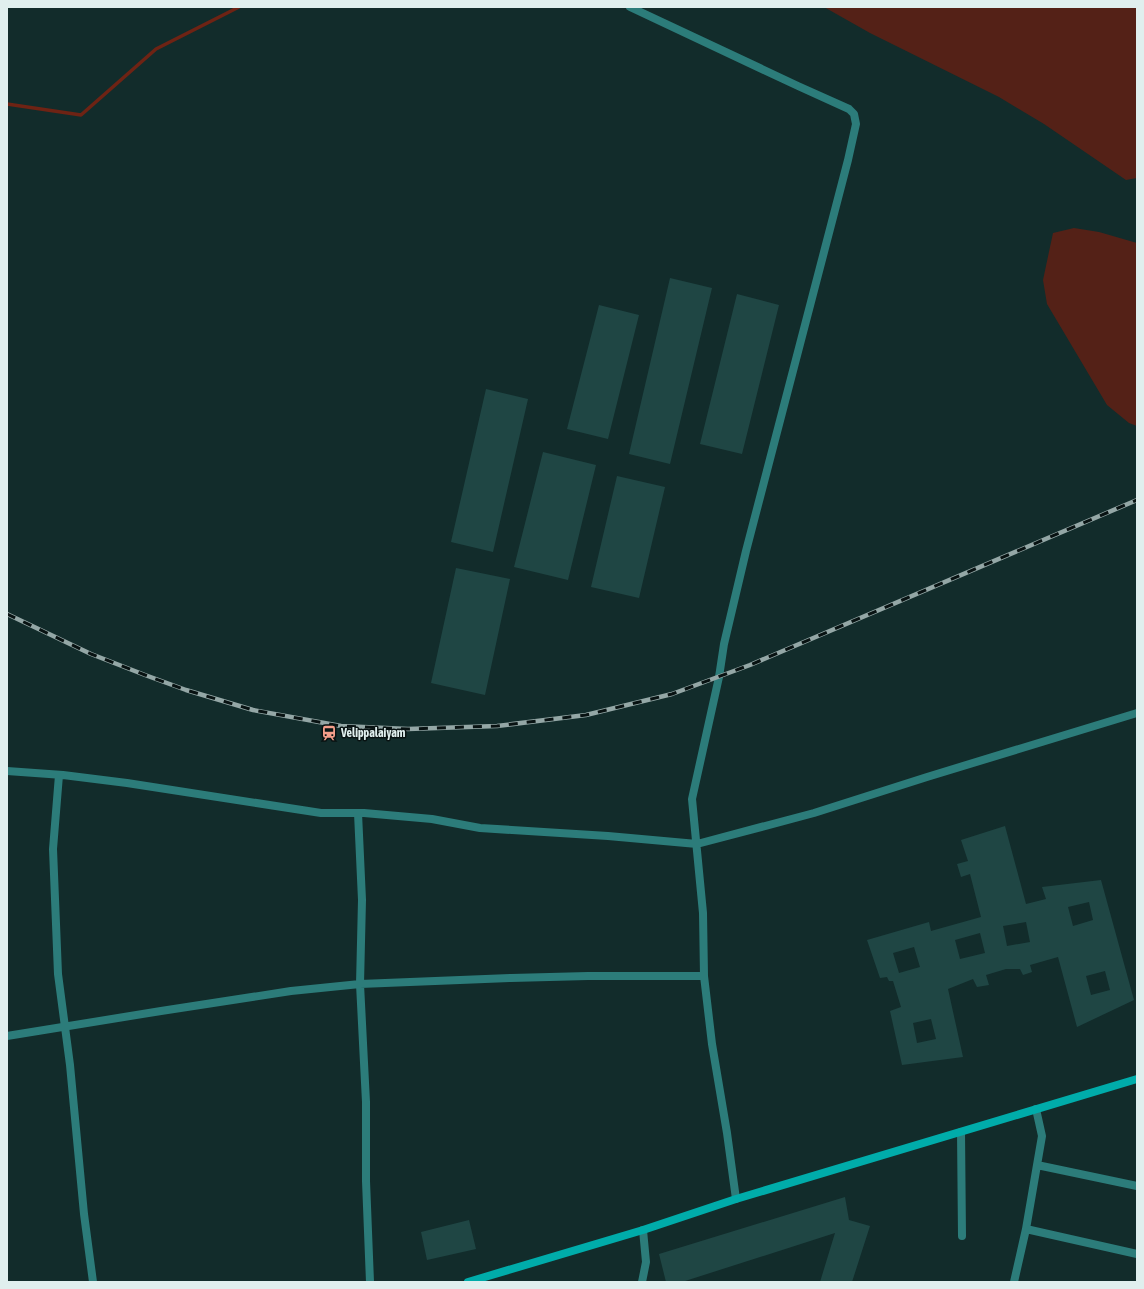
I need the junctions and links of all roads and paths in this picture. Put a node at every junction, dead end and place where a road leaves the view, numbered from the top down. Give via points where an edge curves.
1 (630, 7) edge
2 (1137, 713) edge
3 (7, 771) edge
4 (59, 775) junction
5 (358, 813) junction
6 (697, 844) junction
7 (704, 976) junction
8 (360, 984) junction
9 (65, 1026) junction
10 (7, 1036) edge
11 (1137, 1079) edge
12 (1036, 1109) junction
13 (961, 1132) junction
14 (1037, 1165) junction
15 (1137, 1186) edge
16 (736, 1199) junction
17 (1026, 1229) junction
18 (643, 1230) junction
19 (962, 1236) dead end
20 (1137, 1254) edge
21 (93, 1282) edge
22 (370, 1282) edge
23 (468, 1282) edge
24 (642, 1282) edge
25 (1014, 1282) edge

1 - 6 street via 849,109 854,114 856,124 760,494 724,644 692,798
2 - 6 street via 814,813
3 - 4 street
4 - 5 street via 135,784 321,813
4 - 9 street via 54,849 55,901 58,974
5 - 6 street via 432,819 480,828
5 - 8 street via 362,900
6 - 7 street via 703,913
7 - 8 street via 518,978
7 - 16 street
8 - 9 street via 291,991
8 - 22 street via 366,1094
9 - 10 street
9 - 21 street
11 - 12 main road
12 - 13 main road
12 - 14 street via 1042,1136
13 - 16 main road
13 - 19 street
14 - 15 street
14 - 17 street
16 - 18 main road
17 - 20 street
17 - 25 street
18 - 23 main road
18 - 24 street via 646,1262

